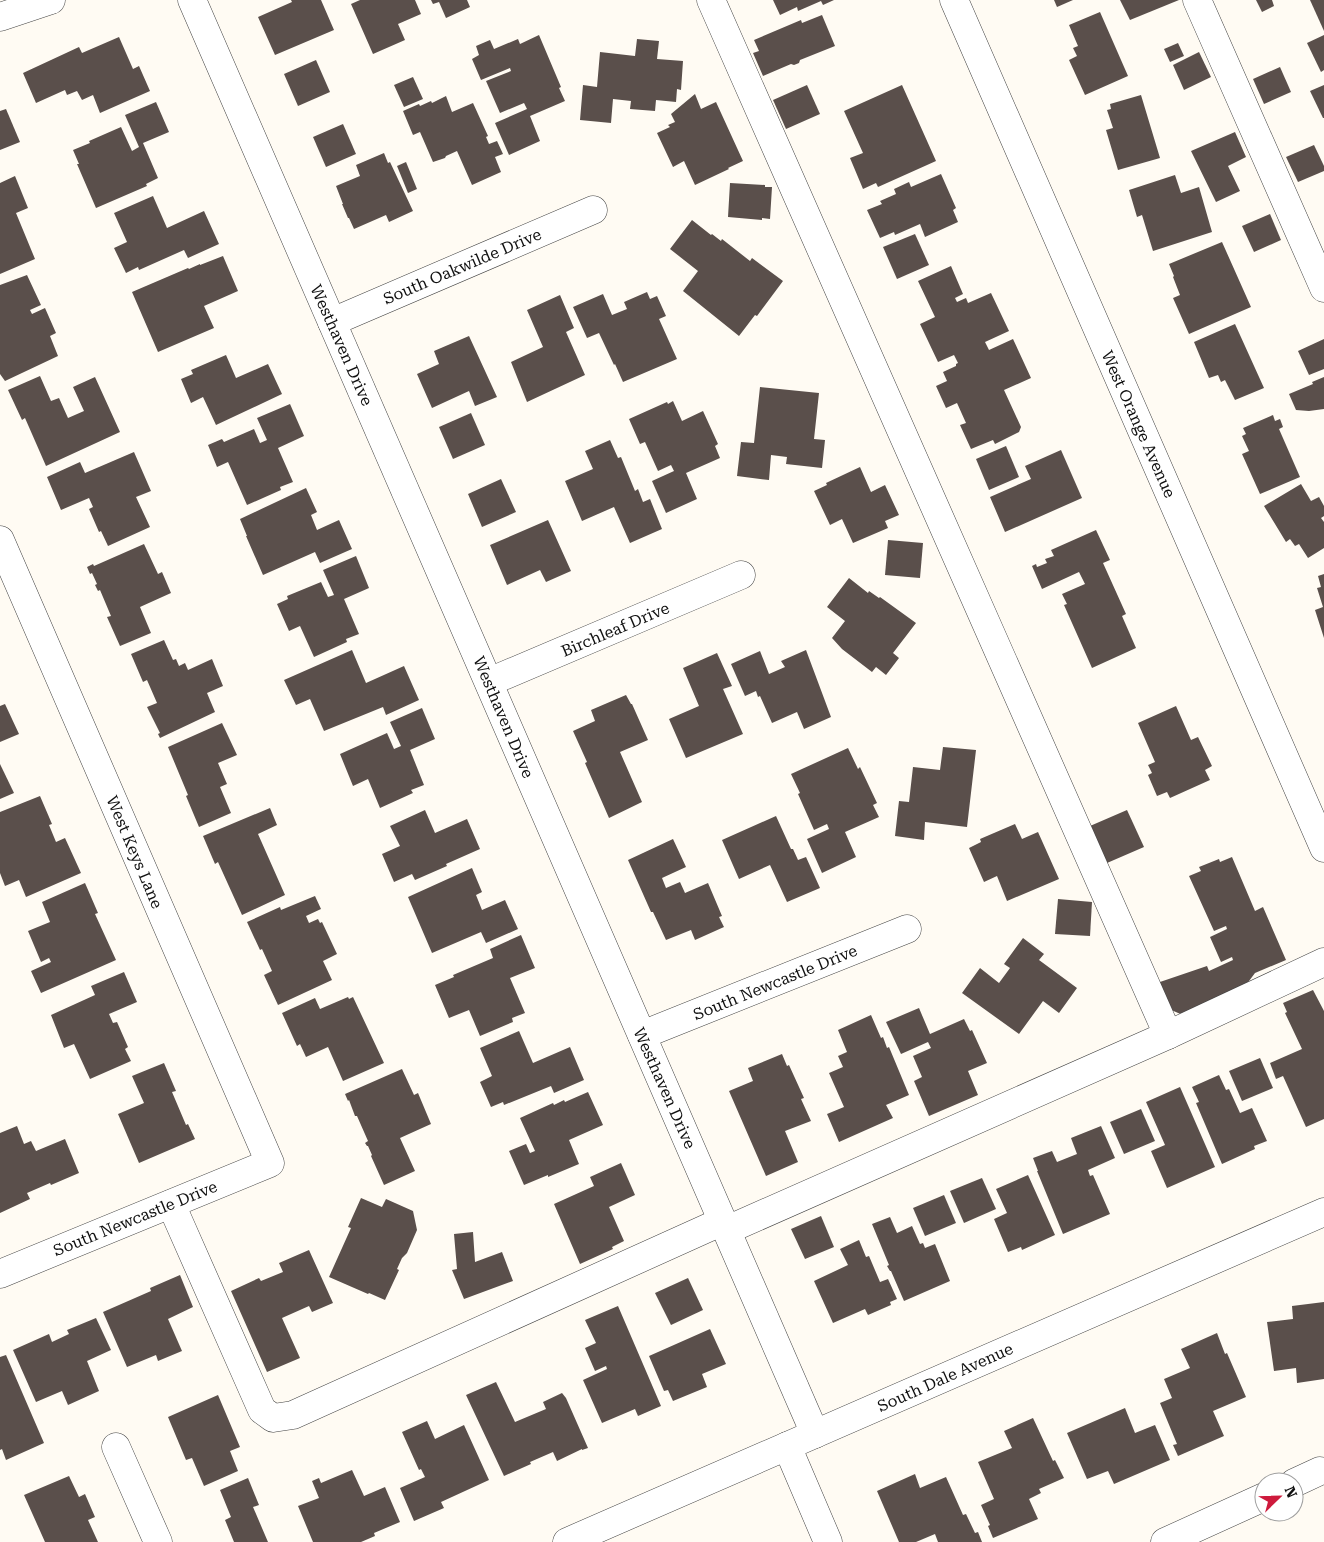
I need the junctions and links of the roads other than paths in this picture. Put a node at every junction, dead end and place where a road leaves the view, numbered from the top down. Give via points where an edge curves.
1 (50, 0) edge
2 (192, 0) edge
3 (711, 0) edge
4 (954, 0) edge
5 (1198, 0) edge
6 (0, 17) edge
7 (593, 210) dead end
8 (1324, 288) edge
9 (332, 322) junction
10 (0, 540) edge
11 (741, 575) dead end
12 (489, 682) junction
13 (1324, 848) edge
14 (907, 929) dead end
15 (1324, 962) edge
16 (642, 1035) junction
17 (1168, 1035) junction
18 (270, 1163) joint
19 (171, 1204) junction
20 (1324, 1212) edge
21 (725, 1226) junction
22 (0, 1274) edge
23 (815, 1434) junction
24 (787, 1446) junction
25 (116, 1447) dead end
26 (1320, 1471) dead end
27 (1304, 1478) edge
28 (1254, 1501) edge
29 (158, 1542) edge
30 (567, 1542) edge
31 (828, 1542) edge
32 (1166, 1542) edge

1 - 6 street
2 - 9 street, Westhaven Drive
3 - 17 street
4 - 13 street, West Orange Avenue
5 - 8 street
7 - 9 street, South Oakwilde Drive
9 - 12 street, Westhaven Drive
10 - 18 street, West Keys Lane
11 - 12 street, Birchleaf Drive
12 - 16 street, Westhaven Drive
14 - 16 street, South Newcastle Drive
15 - 17 street
16 - 21 street, Westhaven Drive
17 - 21 street
18 - 19 street, South Newcastle Drive
19 - 21 street via 262,1410 273,1418 293,1415
19 - 22 street, South Newcastle Drive
20 - 23 street, South Dale Avenue
21 - 23 street, Westhaven Drive
23 - 24 street, South Dale Avenue
24 - 30 street, South Dale Avenue
24 - 31 street
25 - 29 street
26 - 27 street
28 - 32 street

